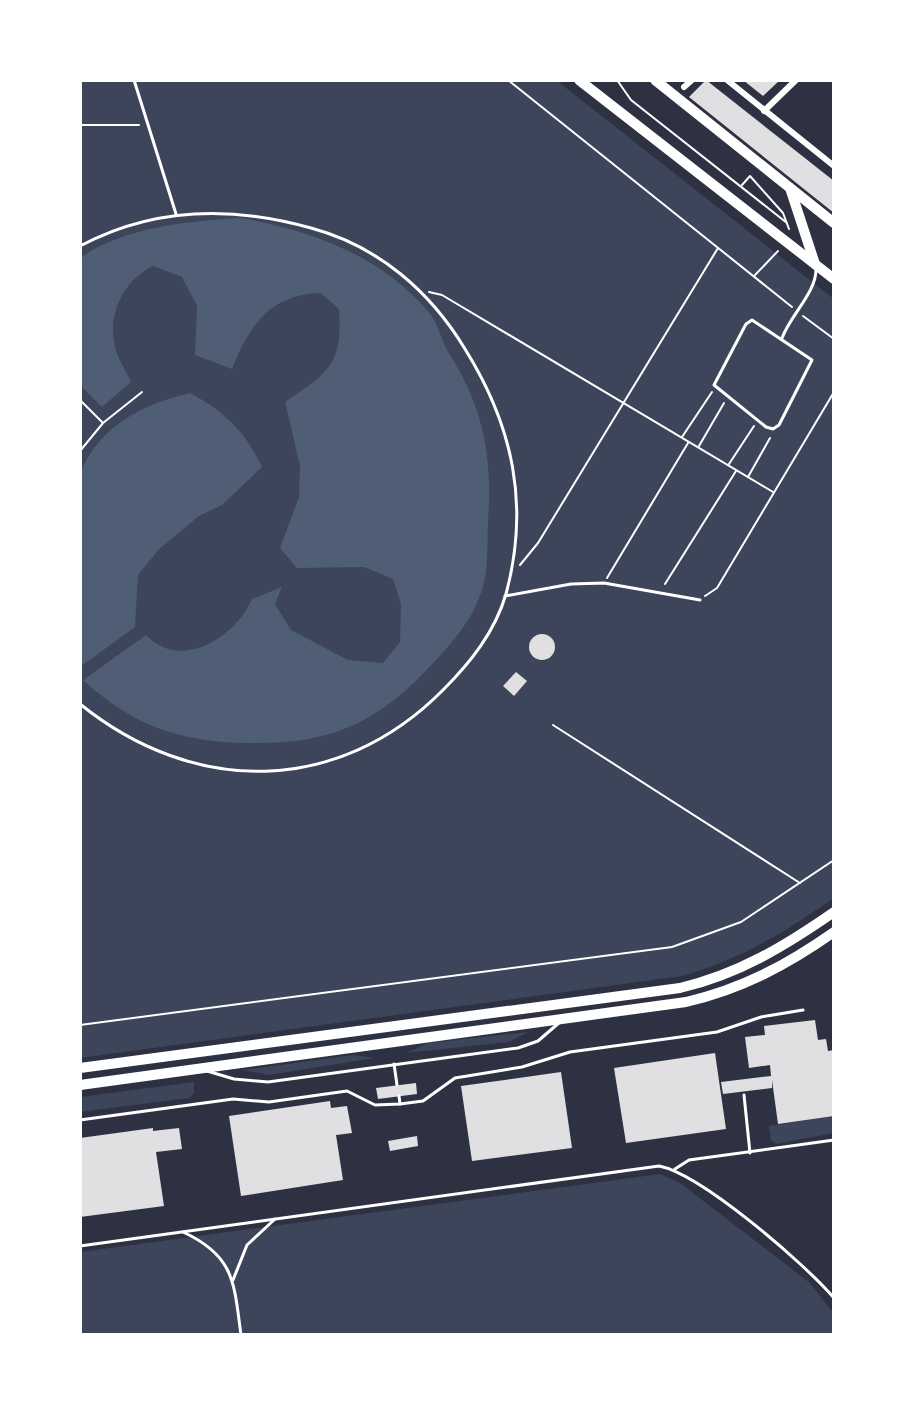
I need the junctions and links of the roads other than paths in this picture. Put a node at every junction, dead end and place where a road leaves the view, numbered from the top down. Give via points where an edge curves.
1 (134, 80) edge
2 (579, 80) edge
3 (655, 80) edge
4 (692, 80) edge
5 (727, 80) edge
6 (796, 80) edge
7 (684, 87) dead end
8 (764, 111) junction
9 (834, 166) edge
10 (790, 187) junction
11 (176, 214) junction
12 (834, 223) edge
13 (80, 246) edge
14 (816, 266) junction
15 (834, 280) edge
16 (816, 281) junction
17 (782, 338) junction
18 (505, 596) junction
19 (700, 600) road end
20 (80, 704) edge
21 (834, 912) edge
22 (834, 932) edge
23 (803, 1010) dead end
24 (562, 1021) junction
25 (394, 1064) junction
26 (80, 1068) edge
27 (200, 1069) junction
28 (80, 1085) edge
29 (397, 1085) dead end
30 (744, 1095) dead end
31 (399, 1096) dead end
32 (400, 1104) junction
33 (80, 1120) edge
34 (834, 1140) edge
35 (750, 1153) junction
36 (675, 1169) junction
37 (278, 1217) junction
38 (181, 1231) junction
39 (80, 1246) edge
40 (233, 1280) junction
41 (834, 1298) edge
42 (241, 1335) edge

1 - 11 lane
2 - 14 main road
3 - 10 main road
4 - 7 street
5 - 8 street
6 - 8 street
8 - 9 street
10 - 12 main road
10 - 14 main road
11 - 13 lane
11 - 18 lane via 241,215 332,234 394,268 440,310 473,361 509,441 516,496
14 - 15 main road
14 - 16 lane
15 - 16 lane
16 - 17 lane
17 - 17 lane via 758,321 748,321 715,379 715,388 773,429 812,363
18 - 19 lane via 604,583
18 - 20 lane via 482,644 432,701 373,743 330,762 259,772 179,761 140,745
21 - 26 main road via 762,958 680,988
22 - 24 main road via 787,964 733,990
23 - 32 lane via 717,1032 570,1052 522,1067 455,1078 423,1101
24 - 25 lane via 538,1041 518,1048
24 - 27 main road
25 - 27 lane via 268,1082
25 - 29 lane
27 - 28 main road
30 - 35 lane
31 - 32 lane
32 - 33 lane via 375,1105 347,1091 269,1102 233,1099
34 - 35 lane
35 - 36 lane via 689,1160
36 - 37 lane via 659,1166
36 - 41 lane via 811,1271
37 - 38 lane
37 - 40 lane via 247,1245
38 - 39 lane
38 - 40 lane via 214,1250
40 - 42 lane

